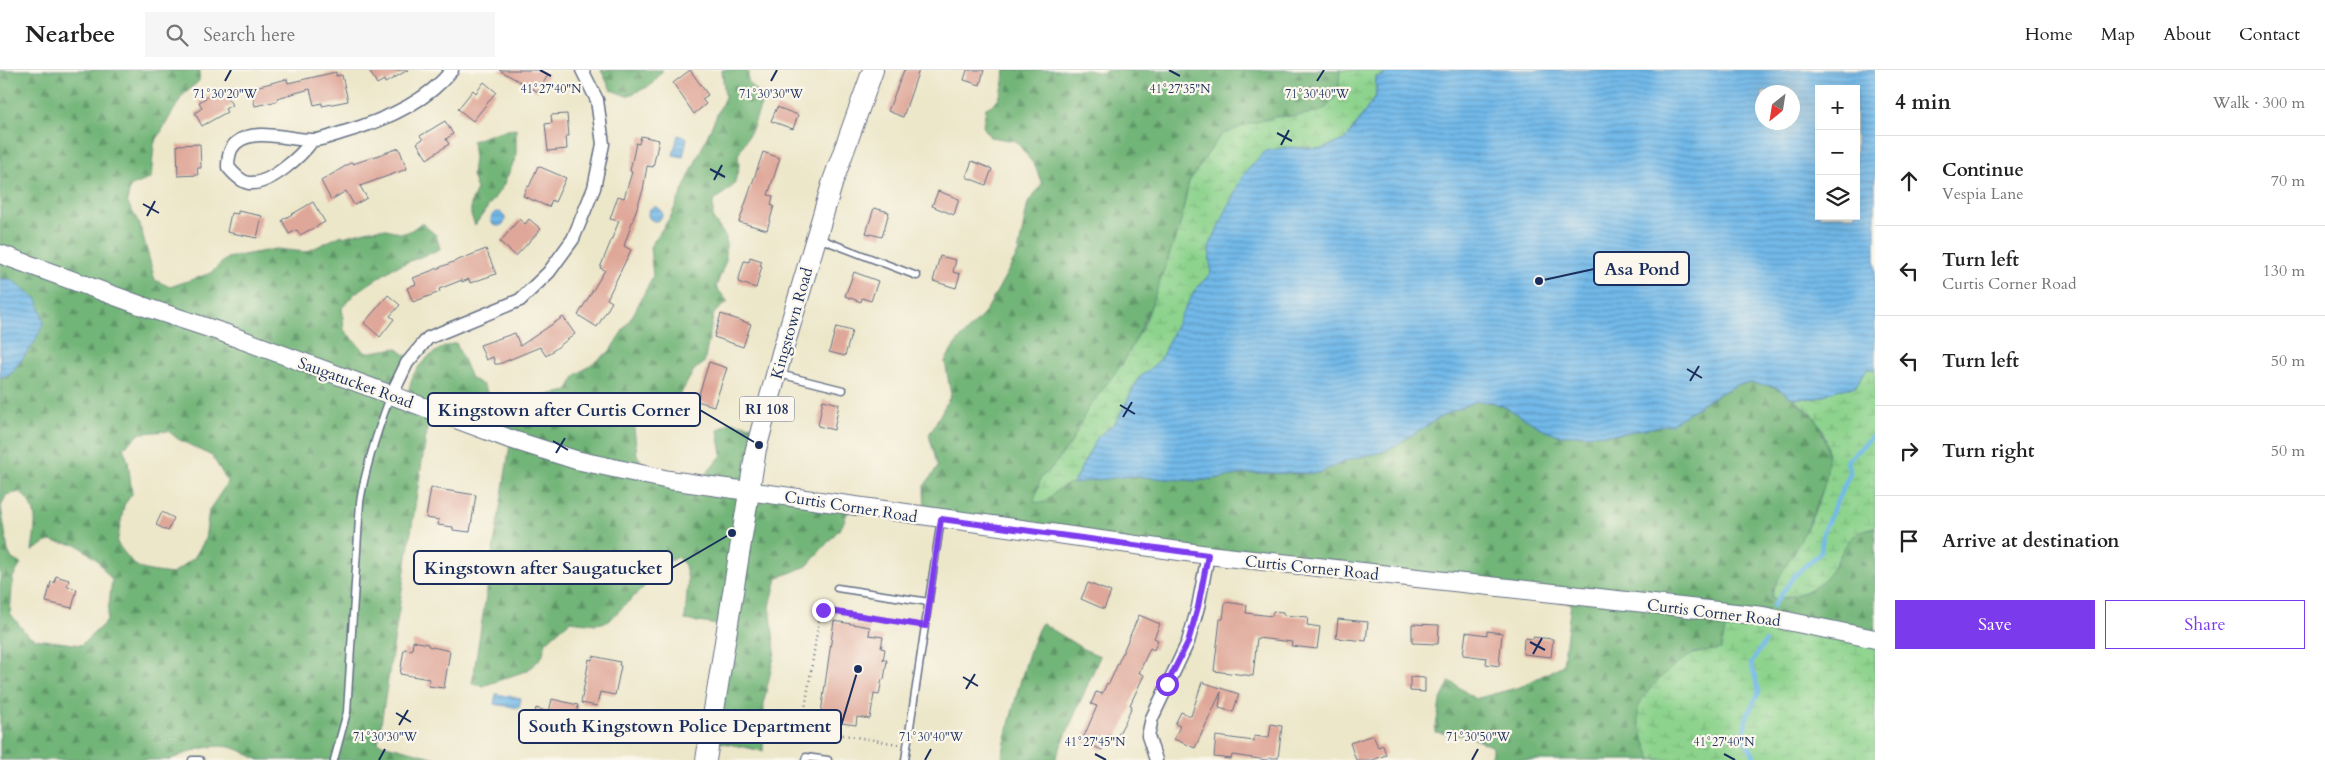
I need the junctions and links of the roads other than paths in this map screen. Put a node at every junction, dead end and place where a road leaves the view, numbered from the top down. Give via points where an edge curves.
1 (452, 70) edge
2 (582, 70) edge
3 (874, 70) edge
4 (312, 141) junction
5 (816, 237) junction
6 (0, 254) edge
7 (917, 276) dead end
8 (776, 373) junction
9 (843, 390) dead end
10 (391, 396) junction
11 (749, 490) junction
12 (941, 519) junction
13 (1208, 555) junction
14 (837, 588) dead end
15 (929, 602) junction
16 (1875, 639) edge
17 (192, 760) edge
18 (200, 760) edge
19 (334, 760) edge
20 (706, 760) edge
21 (805, 760) edge
22 (828, 760) edge
23 (904, 760) edge
24 (1156, 760) edge

1 - 4 street via 423,96 392,114
2 - 10 street via 597,100 603,144 594,188 572,239 549,272 520,300 428,338 407,363
3 - 5 main road, Kingstown Road / RI 108 via 850,130
4 - 4 street via 272,135 253,136 236,142 228,155 228,167 248,184 261,182 287,166
5 - 7 lane
5 - 8 main road, Kingstown Road / RI 108
6 - 10 street, Saugatucket Road
8 - 9 lane
8 - 11 main road, Kingstown Road / RI 108
10 - 11 street, Saugatucket Road via 576,460 669,480
10 - 19 lane via 370,453 360,502 347,712
11 - 12 street, Curtis Corner Road
11 - 20 main road, Kingstown Road / RI 108
12 - 13 street, Curtis Corner Road
12 - 15 lane
13 - 16 street, Curtis Corner Road via 1763,616
13 - 24 street via 1188,642 1152,718 1148,736
14 - 15 lane
15 - 23 lane
17 - 18 lane
21 - 22 lane via 806,757

